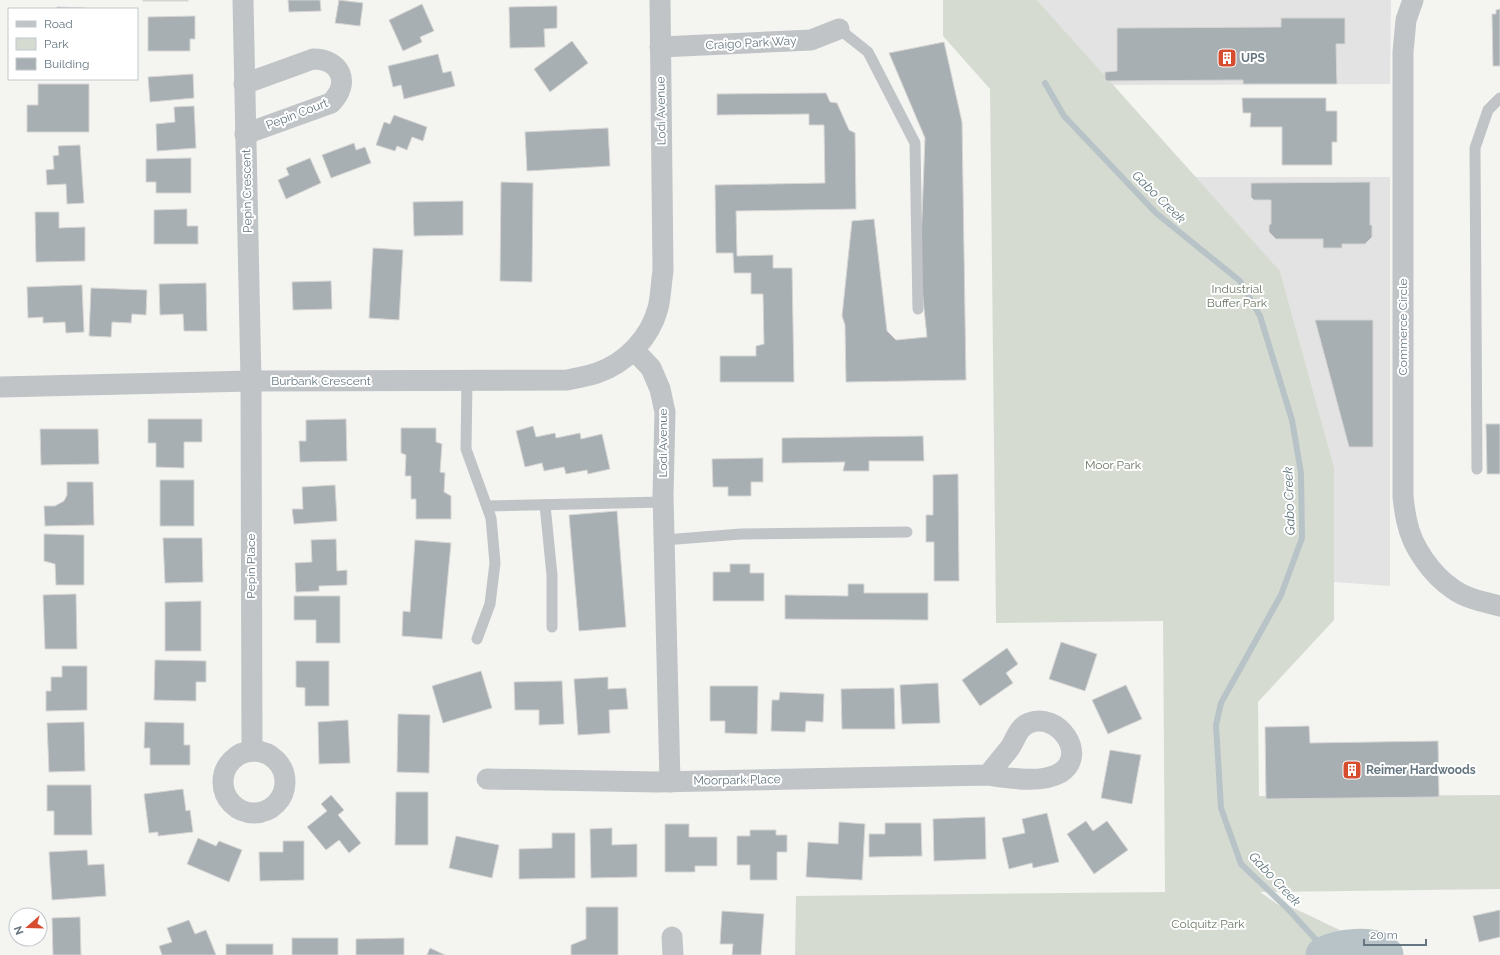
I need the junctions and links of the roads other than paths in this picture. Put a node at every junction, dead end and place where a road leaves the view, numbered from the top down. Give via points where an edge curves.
1 (243, 0) edge
2 (660, 0) edge
3 (1413, 0) edge
4 (839, 29) joint
5 (660, 47) junction
6 (244, 84) junction
7 (1500, 98) edge
8 (245, 134) junction
9 (918, 309) dead end
10 (634, 350) junction
11 (467, 380) junction
12 (251, 381) junction
13 (0, 387) edge
14 (1477, 469) dead end
15 (663, 502) junction
16 (546, 505) junction
17 (487, 506) junction
18 (907, 532) dead end
19 (664, 540) junction
20 (1500, 606) edge
21 (552, 628) dead end
22 (477, 639) dead end
23 (252, 751) dead end
24 (988, 775) dead end
25 (487, 779) dead end
26 (670, 782) junction

1 - 6 street, Pepin Crescent
2 - 5 street, Lodi Avenue
3 - 20 street, Commerce Circle via 1406,20 1403,52 1403,497 1407,523 1416,546 1431,569 1454,590 1476,600
4 - 5 street, Craigo Park Way via 811,40
4 - 9 lane via 868,52 915,143
5 - 10 street, Lodi Avenue via 663,271 658,308 649,331
6 - 8 street, Pepin Crescent
6 - 8 street, Pepin Court via 314,59 332,62 342,78 340,92 331,103
7 - 14 lane via 1488,110 1475,148
8 - 12 street, Pepin Crescent
10 - 11 street, Burbank Crescent via 598,373 567,380
10 - 15 street, Lodi Avenue via 651,368 660,389 665,412
11 - 12 street, Burbank Crescent
11 - 17 lane via 466,449
12 - 13 street, Burbank Crescent
12 - 23 street, Pepin Place
15 - 16 lane
15 - 19 street, Lodi Avenue
16 - 17 lane
16 - 21 lane via 552,575
17 - 22 lane via 491,518 495,563 490,604
18 - 19 lane via 741,534
19 - 26 street, Lodi Avenue
24 - 26 street, Moorpark Place
25 - 26 street, Moorpark Place

